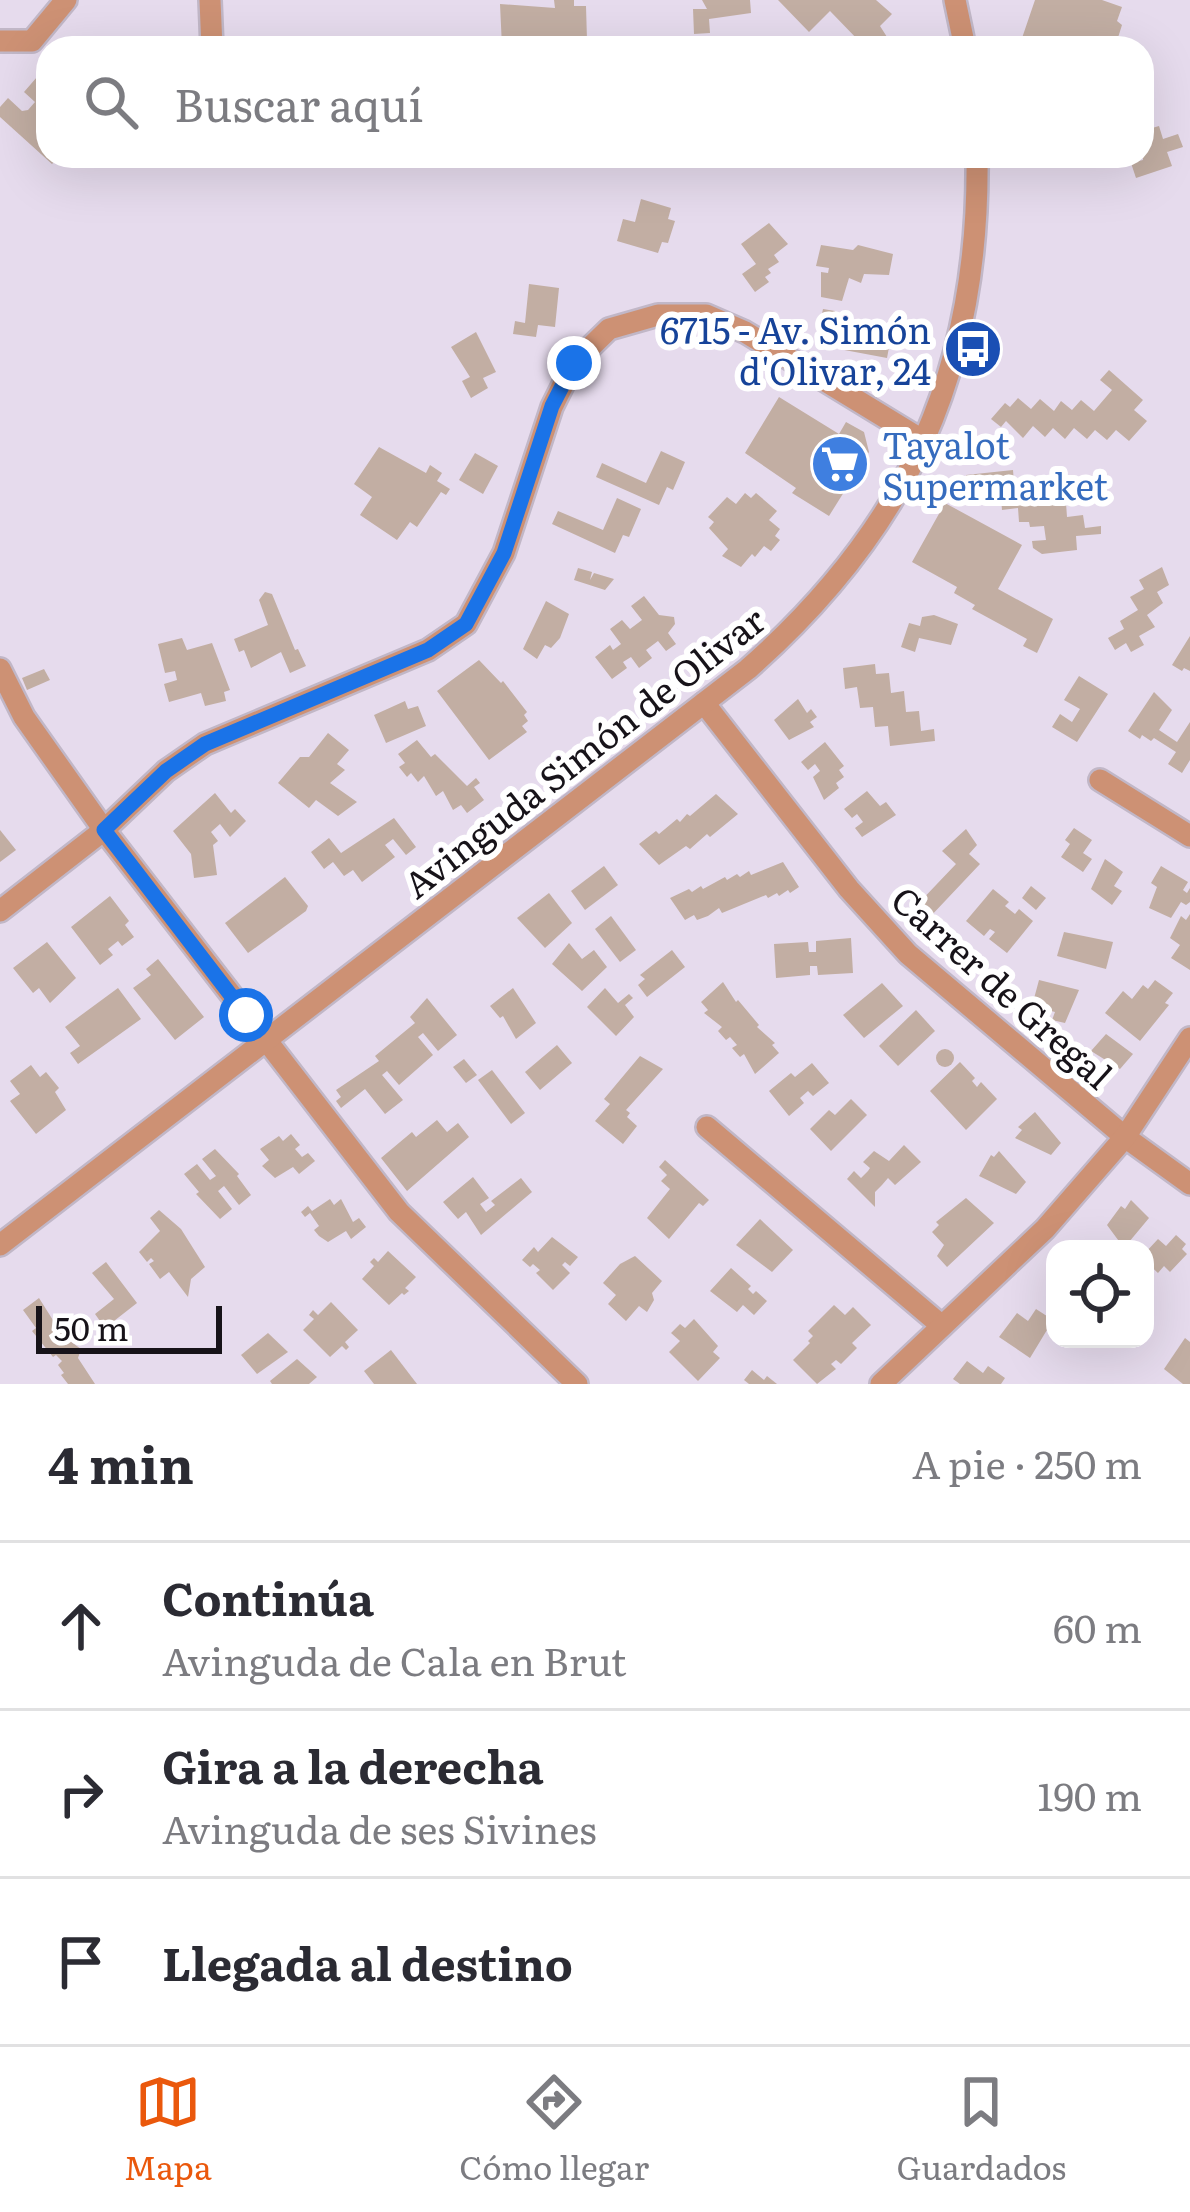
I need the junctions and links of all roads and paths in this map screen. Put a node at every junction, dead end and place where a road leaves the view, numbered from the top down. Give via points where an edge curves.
1 (65, 0) edge
2 (210, 0) edge
3 (955, 0) edge
4 (36, 36) edge
5 (36, 36) edge
6 (212, 36) edge
7 (962, 36) edge
8 (0, 41) edge
9 (976, 168) edge
10 (922, 440) junction
11 (0, 669) edge
12 (704, 704) junction
13 (1100, 780) dead end
14 (104, 830) junction
15 (1190, 836) edge
16 (0, 911) edge
17 (1190, 1038) edge
18 (265, 1039) junction
19 (707, 1126) dead end
20 (1125, 1137) junction
21 (1190, 1184) edge
22 (0, 1245) edge
23 (942, 1326) junction
24 (578, 1384) edge
25 (881, 1384) edge

1 - 4 street
2 - 6 street
3 - 7 street
5 - 8 street
9 - 10 street, Avinguda Simón de Olivar via 963,320
10 - 12 street, Avinguda Simón de Olivar via 842,576
10 - 14 street via 706,315 658,315 609,329 574,363 552,406 504,553 466,624 428,650 205,744
11 - 14 street
12 - 18 street, Avinguda Simón de Olivar
12 - 20 street, Carrer de Gregal via 848,890 908,954
13 - 15 street
14 - 16 street
14 - 18 street
17 - 20 street
18 - 22 street, Avinguda Simón de Olivar
18 - 24 street via 399,1212
19 - 23 street
20 - 21 street, Carrer de Gregal
20 - 23 street via 1045,1229
23 - 25 street

